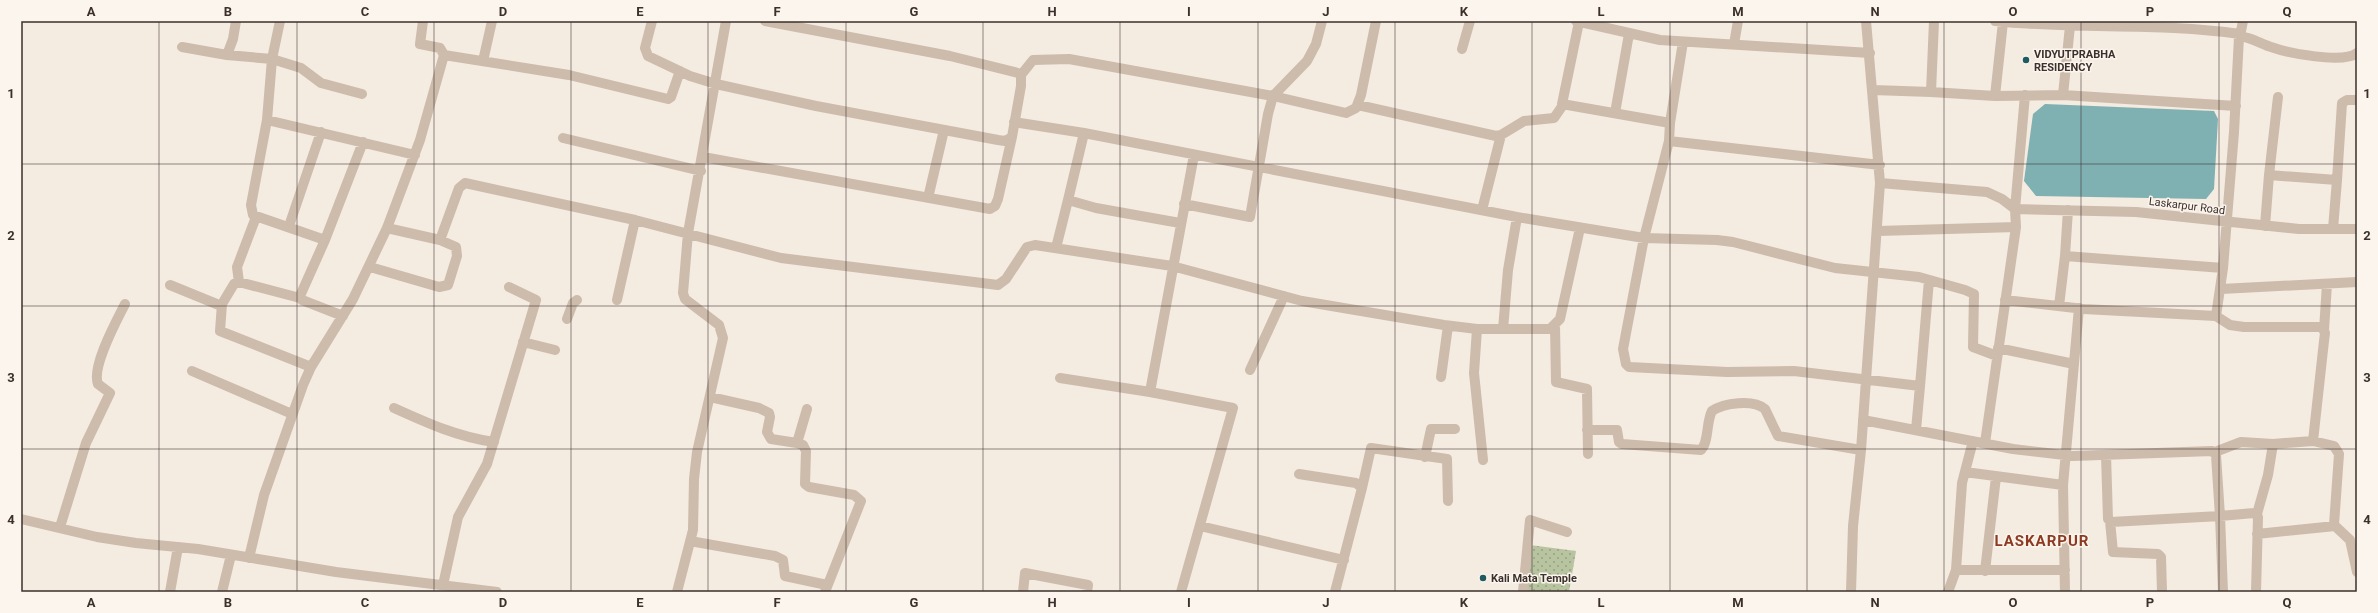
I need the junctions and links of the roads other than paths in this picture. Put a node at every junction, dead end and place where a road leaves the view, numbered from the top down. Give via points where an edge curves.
1 (236, 21) edge
2 (280, 21) edge
3 (423, 21) edge
4 (492, 21) edge
5 (652, 21) edge
6 (726, 21) edge
7 (766, 21) edge
8 (1322, 21) edge
9 (1376, 21) edge
10 (1470, 21) edge
11 (1577, 21) edge
12 (1738, 21) edge
13 (1866, 21) edge
14 (1934, 21) edge
15 (1999, 21) edge
16 (2243, 21) edge
17 (2115, 24) edge
18 (2070, 26) junction
19 (1629, 34) junction
20 (2240, 35) junction
21 (1684, 42) junction
22 (1734, 44) junction
23 (182, 47) dead end
24 (1462, 48) dead end
25 (1870, 53) junction
26 (2357, 53) edge
27 (227, 55) junction
28 (444, 55) junction
29 (272, 59) junction
30 (483, 61) junction
31 (680, 72) junction
32 (1021, 75) junction
33 (716, 84) junction
34 (1873, 90) junction
35 (1931, 92) junction
36 (362, 94) dead end
37 (2025, 95) junction
38 (2063, 95) junction
39 (1273, 96) junction
40 (1995, 96) junction
41 (2278, 97) dead end
42 (2357, 100) edge
43 (1358, 105) junction
44 (1563, 105) junction
45 (2236, 106) junction
46 (1615, 113) junction
47 (267, 120) junction
48 (1014, 122) junction
49 (1670, 123) junction
50 (944, 130) junction
51 (321, 132) junction
52 (1084, 133) junction
53 (1501, 135) junction
54 (1012, 137) junction
55 (563, 138) dead end
56 (1669, 140) junction
57 (363, 142) junction
58 (1194, 155) junction
59 (415, 156) junction
60 (703, 157) junction
61 (1880, 165) junction
62 (1258, 168) junction
63 (701, 171) junction
64 (2269, 175) junction
65 (2337, 180) junction
66 (1880, 183) junction
67 (928, 198) junction
68 (1068, 200) junction
69 (1184, 204) junction
70 (2015, 209) junction
71 (1482, 210) junction
72 (2068, 210) junction
73 (256, 217) junction
74 (1517, 218) junction
75 (635, 220) junction
76 (2226, 222) junction
77 (1180, 223) junction
78 (289, 226) junction
79 (2265, 226) junction
80 (2016, 227) junction
81 (387, 228) junction
82 (1580, 228) junction
83 (2333, 229) junction
84 (2357, 229) edge
85 (1878, 230) junction
86 (688, 233) junction
87 (1644, 238) junction
88 (325, 240) junction
89 (440, 240) junction
90 (1056, 248) junction
91 (2065, 256) junction
92 (370, 266) junction
93 (1172, 266) junction
94 (2223, 268) junction
95 (1875, 271) junction
96 (1929, 280) junction
97 (239, 282) junction
98 (2357, 282) edge
99 (2326, 284) junction
100 (170, 285) dead end
101 (509, 287) dead end
102 (2221, 289) junction
103 (1284, 296) junction
104 (300, 298) junction
105 (577, 300) dead end
106 (616, 300) dead end
107 (2005, 300) junction
108 (125, 304) dead end
109 (222, 304) junction
110 (2059, 306) junction
111 (2079, 308) junction
112 (343, 316) junction
113 (2216, 316) junction
114 (567, 319) dead end
115 (1448, 326) junction
116 (1555, 326) junction
117 (1477, 329) junction
118 (1503, 329) junction
119 (2324, 330) junction
120 (523, 342) junction
121 (555, 350) dead end
122 (1998, 352) junction
123 (2074, 364) junction
124 (312, 367) junction
125 (1250, 370) dead end
126 (192, 371) dead end
127 (1441, 377) dead end
128 (1060, 378) dead end
129 (1866, 379) junction
130 (1920, 386) junction
131 (1150, 392) junction
132 (710, 397) junction
133 (394, 408) dead end
134 (807, 409) dead end
135 (292, 414) junction
136 (1863, 420) junction
137 (1455, 429) dead end
138 (1588, 430) junction
139 (1916, 430) junction
140 (1973, 441) junction
141 (2313, 441) junction
142 (494, 442) junction
143 (797, 443) junction
144 (1984, 443) junction
145 (2273, 444) junction
146 (1861, 450) junction
147 (2215, 452) junction
148 (1588, 454) dead end
149 (2066, 455) junction
150 (2106, 455) junction
151 (1425, 457) junction
152 (1483, 460) dead end
153 (1964, 472) junction
154 (1299, 474) dead end
155 (1996, 477) junction
156 (2063, 485) junction
157 (1362, 488) junction
158 (1448, 501) dead end
159 (2257, 514) junction
160 (2220, 516) junction
161 (21, 519) edge
162 (2110, 521) junction
163 (1200, 526) junction
164 (2334, 526) junction
165 (60, 527) junction
166 (1567, 532) dead end
167 (2257, 534) junction
168 (690, 541) junction
169 (178, 547) junction
170 (231, 555) junction
171 (249, 558) junction
172 (1344, 560) junction
173 (1956, 570) junction
174 (2065, 570) junction
175 (1985, 571) junction
176 (2357, 572) edge
177 (443, 585) junction
178 (826, 588) edge
179 (170, 592) edge
180 (222, 592) edge
181 (497, 592) edge
182 (677, 592) edge
183 (1023, 592) edge
184 (1087, 592) edge
185 (1181, 592) edge
186 (1335, 592) edge
187 (1523, 592) edge
188 (1851, 592) edge
189 (1948, 592) edge
190 (2065, 592) edge
191 (2162, 592) edge
192 (2223, 592) edge
193 (2256, 592) edge

1 - 27 street
2 - 29 street
3 - 28 street via 420,44 440,48
4 - 30 street
5 - 31 street via 645,48 647,54
6 - 33 street
7 - 32 street via 950,56 1015,71
8 - 39 street via 1316,44 1307,61
9 - 43 street
10 - 24 street
11 - 19 street
11 - 44 street
12 - 22 street
13 - 25 street
14 - 35 street
15 - 18 street
15 - 40 street
16 - 20 street
17 - 18 street
17 - 20 street via 2209,29
18 - 38 street
19 - 21 street
19 - 46 street
20 - 26 street via 2278,49 2303,54 2338,58 2350,57
20 - 45 street
21 - 22 street
21 - 49 street
22 - 25 street
23 - 27 street
25 - 34 street
27 - 29 street
28 - 30 street
28 - 59 street
29 - 36 street via 301,68 321,84
29 - 47 street
30 - 31 street via 569,75 668,99
31 - 33 street
32 - 39 street via 1033,60 1069,59
32 - 48 street
33 - 50 street
33 - 60 street
34 - 35 street
34 - 61 street
35 - 40 street
37 - 38 street
37 - 40 street
37 - 70 street
38 - 45 street
39 - 43 street via 1346,113
39 - 62 street
41 - 64 street
42 - 65 street via 2347,100 2342,104
43 - 53 street via 1488,135
44 - 46 street
44 - 53 street via 1554,118 1524,121
45 - 76 street
46 - 49 street
47 - 51 street
47 - 73 street via 251,205 251,212
48 - 52 street
48 - 54 street
49 - 56 street
50 - 54 street via 1005,141
50 - 67 street
51 - 57 street
51 - 78 street
52 - 58 street
52 - 68 street
53 - 71 street
54 - 67 street via 995,206 985,209
55 - 63 street
56 - 61 street
56 - 87 street
57 - 59 street
57 - 88 street
58 - 62 street
58 - 69 street
59 - 81 street
60 - 63 street
60 - 67 street
61 - 66 street
62 - 69 street via 1250,217
62 - 71 street
63 - 86 street
64 - 65 street
64 - 79 street
65 - 83 street
66 - 70 street via 1988,192
66 - 85 street
68 - 77 street via 1096,208
68 - 90 street
69 - 77 street
70 - 72 street, Laskarpur Road
70 - 80 street
71 - 74 street
72 - 76 street, Laskarpur Road via 2149,213
72 - 91 street
73 - 78 street
73 - 97 street via 237,267
74 - 82 street
74 - 118 street via 1508,270
75 - 86 street
75 - 89 street via 465,183 459,188
75 - 106 street
76 - 79 street, Laskarpur Road
76 - 94 street
77 - 93 street
78 - 88 street
79 - 83 street, Laskarpur Road
80 - 85 street
80 - 107 street
81 - 89 street
81 - 92 street
82 - 87 street
82 - 116 street via 1563,309
83 - 84 street, Laskarpur Road
85 - 95 street
86 - 90 street via 781,258 990,284 1003,282 1026,247 1034,245
86 - 132 street via 683,296 719,325 723,334
87 - 95 street via 1726,241 1821,265
87 - 129 street via 1623,349 1629,367 1727,372 1794,371
88 - 104 street via 301,290
89 - 92 street via 453,245 457,251 453,271 445,287
90 - 93 street
91 - 94 street
91 - 110 street
92 - 112 street
93 - 103 street
93 - 131 street
94 - 102 street
95 - 96 street
95 - 129 street
96 - 122 street via 1974,294 1973,347
96 - 130 street
97 - 104 street
97 - 109 street via 234,284
98 - 99 street
99 - 102 street
99 - 119 street
100 - 109 street via 208,302
101 - 120 street via 536,300
102 - 113 street
103 - 115 street
103 - 125 street
104 - 112 street
105 - 114 street via 573,303
107 - 110 street
107 - 122 street
108 - 165 street via 107,340 97,376 98,384 110,393 88,438
109 - 124 street via 220,330
110 - 111 street
111 - 113 street
111 - 123 street
112 - 124 street
113 - 119 street via 2236,326 2319,326
115 - 117 street
115 - 127 street
116 - 118 street via 1550,329
116 - 138 street via 1556,382 1587,389
117 - 118 street
117 - 152 street via 1474,373
119 - 141 street
120 - 121 street
120 - 142 street
122 - 123 street
122 - 144 street
123 - 149 street
124 - 135 street
126 - 135 street
128 - 131 street
129 - 130 street
129 - 136 street
130 - 139 street
131 - 163 street via 1233,408
132 - 143 street via 769,412 767,432 771,439
132 - 168 street via 695,465 693,526
133 - 142 street via 439,428
134 - 143 street
135 - 171 street via 264,495
136 - 139 street
136 - 146 street
137 - 151 street via 1431,430
138 - 146 street via 1616,430 1618,442 1622,444 1701,450 1712,411 1726,405 1753,404 1765,409 1778,436
138 - 148 street
139 - 140 street
140 - 144 street
140 - 153 street
141 - 145 street
141 - 164 street via 2330,444 2339,454
142 - 177 street via 483,475 458,517
143 - 178 street via 803,445 806,451 804,484 854,495 861,501
144 - 149 street
145 - 147 street via 2241,442
145 - 159 street via 2267,480
146 - 188 street via 1853,526
147 - 150 street
147 - 160 street
149 - 150 street
149 - 156 street
150 - 162 street
151 - 157 street via 1371,448
151 - 158 street via 1447,460
153 - 155 street
153 - 173 street
154 - 157 street via 1356,483
155 - 156 street
155 - 175 street
156 - 174 street
157 - 172 street
159 - 160 street
159 - 167 street
160 - 162 street
160 - 192 street
161 - 165 street
162 - 191 street via 2113,552 2158,554 2161,557
163 - 172 street
163 - 185 street
164 - 167 street
164 - 176 street via 2350,540
165 - 169 street via 103,538
166 - 187 street via 1530,520
167 - 193 street
168 - 178 street via 775,556 783,560 785,576
168 - 182 street
169 - 170 street
169 - 179 street
170 - 171 street
170 - 180 street
171 - 177 street
172 - 186 street
173 - 175 street
173 - 189 street
174 - 175 street
174 - 190 street
177 - 181 street
183 - 184 street via 1025,573 1088,585

